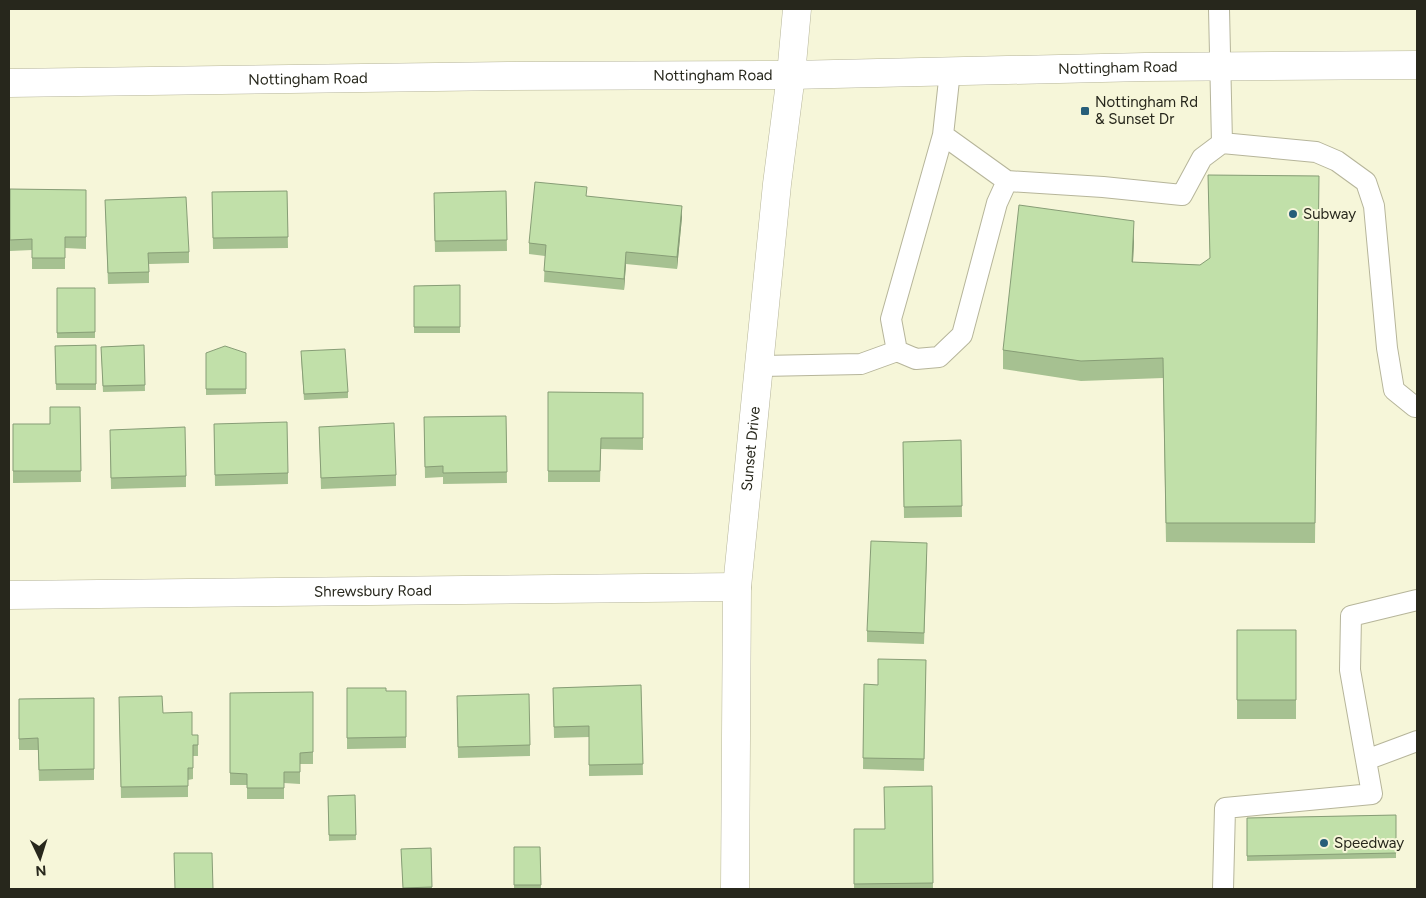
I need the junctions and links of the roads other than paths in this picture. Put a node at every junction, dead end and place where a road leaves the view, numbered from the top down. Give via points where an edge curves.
1 (797, 9) edge
2 (1219, 9) edge
3 (1417, 65) edge
4 (1221, 66) junction
5 (950, 71) junction
6 (791, 75) junction
7 (9, 83) edge
8 (943, 135) junction
9 (1222, 143) junction
10 (1007, 181) junction
11 (896, 351) junction
12 (759, 366) junction
13 (1417, 407) edge
14 (737, 587) junction
15 (9, 595) edge
16 (1417, 600) edge
17 (1417, 741) edge
18 (1366, 760) junction
19 (735, 889) edge
20 (1223, 889) edge

1 - 6 street, Sunset Drive
2 - 4 lane
3 - 4 street, Nottingham Road
4 - 5 street, Nottingham Road
4 - 9 lane
5 - 6 street, Nottingham Road
5 - 8 lane
6 - 7 street, Nottingham Road
6 - 12 street, Sunset Drive
8 - 10 lane
8 - 11 lane via 891,319
9 - 10 lane via 1202,158 1182,195
9 - 13 lane via 1316,152 1337,161 1366,182 1374,206 1394,390
10 - 11 lane via 997,203 962,335 938,357 916,359
11 - 12 lane via 861,364
12 - 14 street, Sunset Drive
14 - 15 street, Shrewsbury Road
14 - 19 street, Sunset Drive
16 - 18 lane via 1351,616 1350,670
17 - 18 lane
18 - 20 lane via 1372,794 1225,808

